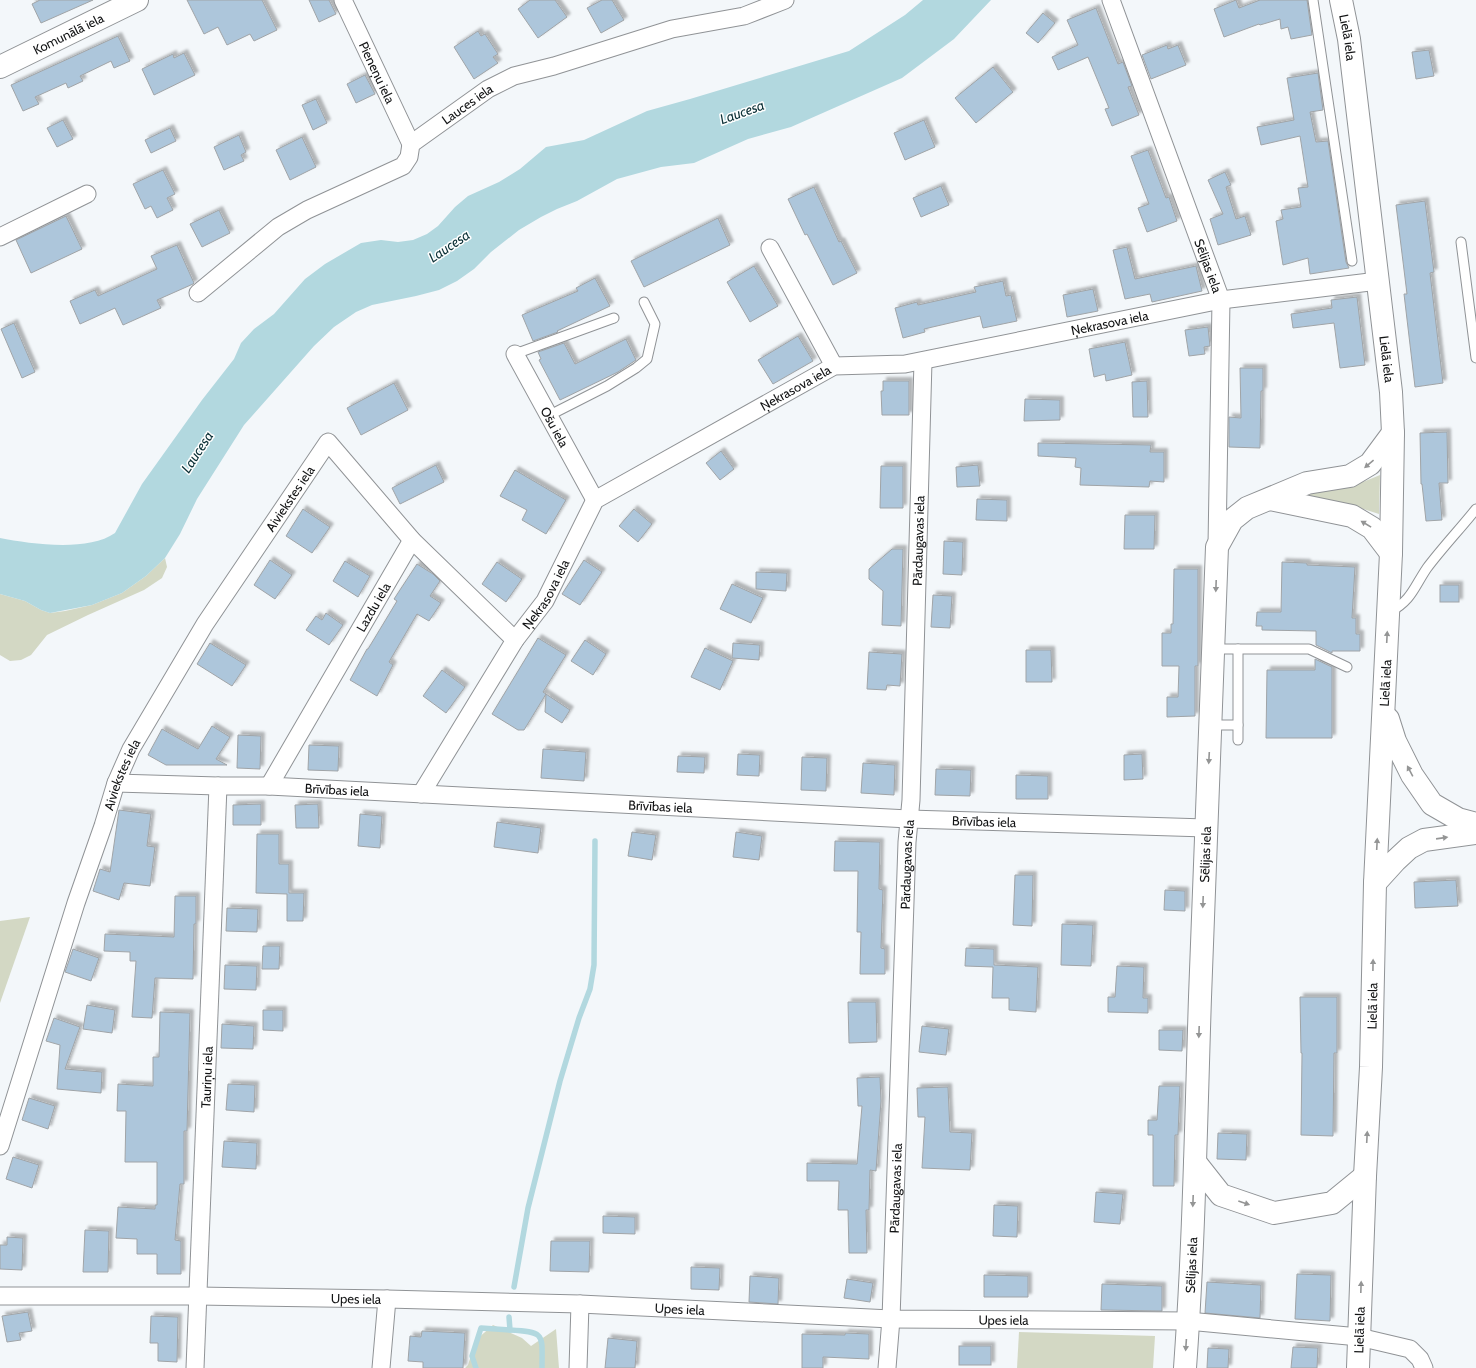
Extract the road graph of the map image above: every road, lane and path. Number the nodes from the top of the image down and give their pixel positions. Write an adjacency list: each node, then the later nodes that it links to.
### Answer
1 (137, 0): 7 (main road, Komunālā iela)
2 (343, 0): 8 (street, Pieneņu iela)
3 (785, 0): 8 (street, Lauces iela)
4 (1111, 0): 16 (street, Sēlijas iela)
5 (1313, 0): 13 (lane)
6 (1341, 0): 14 (main road, Lielā iela)
7 (0, 67)
8 (411, 144): 15 (street)
9 (87, 194): 10 (street)
10 (0, 237)
11 (1461, 242): 20 (lane)
12 (770, 248): 22 (street)
13 (1352, 261)
14 (1378, 281): 16 (street, Ņekrasova iela); 24 (main road, Lielā iela)
15 (198, 293)
16 (1221, 300): 21 (street, Ņekrasova iela); 29 (street, Sēlijas iela)
17 (644, 302): 23 (lane)
18 (614, 318): 19 (lane)
19 (515, 354): 23 (street, Ošu iela)
20 (1476, 358)
21 (923, 360): 22 (street, Ņekrasova iela); 44 (street, Pārdaugavas iela)
22 (834, 366): 26 (street, Ņekrasova iela)
23 (550, 416): 26 (street, Ošu iela)
24 (1392, 433): 25 (main road, Sēlijas iela, one-way to 25); 30 (main road, Lielā iela)
25 (1270, 499): 29 (main road, Sēlijas iela); 30 (main road, one-way to 25)
26 (595, 500): 32 (street, Ņekrasova iela)
27 (1476, 509): 31 (lane)
28 (412, 540): 32 (street); 40 (street, Aiviekstes iela); 42 (street, Lazdu iela)
29 (1217, 547): 33 (main road, Sēlijas iela, one-way to 33)
30 (1391, 554): 31 (main road, Lielā iela)
31 (1388, 612): 36 (main road, Lielā iela, one-way to 31)
32 (515, 640): 43 (street, Ņekrasova iela)
33 (1213, 649): 34 (lane); 37 (main road, Sēlijas iela)
34 (1238, 649): 35 (lane); 38 (lane)
35 (1347, 667)
36 (1384, 704): 45 (main road, one-way to 36); 48 (main road, Lielā iela, one-way to 36)
37 (1210, 725): 38 (lane); 46 (main road, Sēlijas iela, one-way to 46)
38 (1238, 725): 39 (lane)
39 (1238, 740)
40 (116, 783): 41 (street, Brīvības iela); 49 (street, Aiviekstes iela)
41 (218, 786): 42 (street, Brīvības iela); 53 (street, Tauriņu iela)
42 (269, 786): 43 (street, Brīvības iela)
43 (421, 794): 44 (street, Brīvības iela)
44 (909, 819): 46 (street, Brīvības iela); 56 (street, Pārdaugavas iela)
45 (1476, 824)
46 (1206, 828): 50 (main road, Sēlijas iela, one-way to 50)
47 (1476, 832): 48 (main road, one-way to 47)
48 (1375, 883): 51 (main road, Lielā iela, one-way to 48)
49 (0, 1146)
50 (1195, 1162): 51 (main road, one-way to 51); 57 (main road, Sēlijas iela, one-way to 57)
51 (1365, 1176): 58 (main road, Lielā iela, one-way to 51)
52 (0, 1296): 53 (street, Upes iela)
53 (198, 1296): 54 (street, Upes iela); 59 (street, Tauriņu iela)
54 (387, 1299): 55 (street, Upes iela); 60 (street)
55 (580, 1304): 56 (street, Upes iela); 61 (street)
56 (891, 1319): 57 (street, Upes iela); 62 (street, Pārdaugavas iela)
57 (1188, 1321): 58 (street, Upes iela); 63 (main road, Sēlijas iela, one-way to 63)
58 (1359, 1337): 64 (main road, Lielā iela); 65 (street, Upes iela)
59 (195, 1368)
60 (381, 1368)
61 (578, 1368)
62 (887, 1368)
63 (1185, 1368)
64 (1358, 1368)
65 (1424, 1368)

